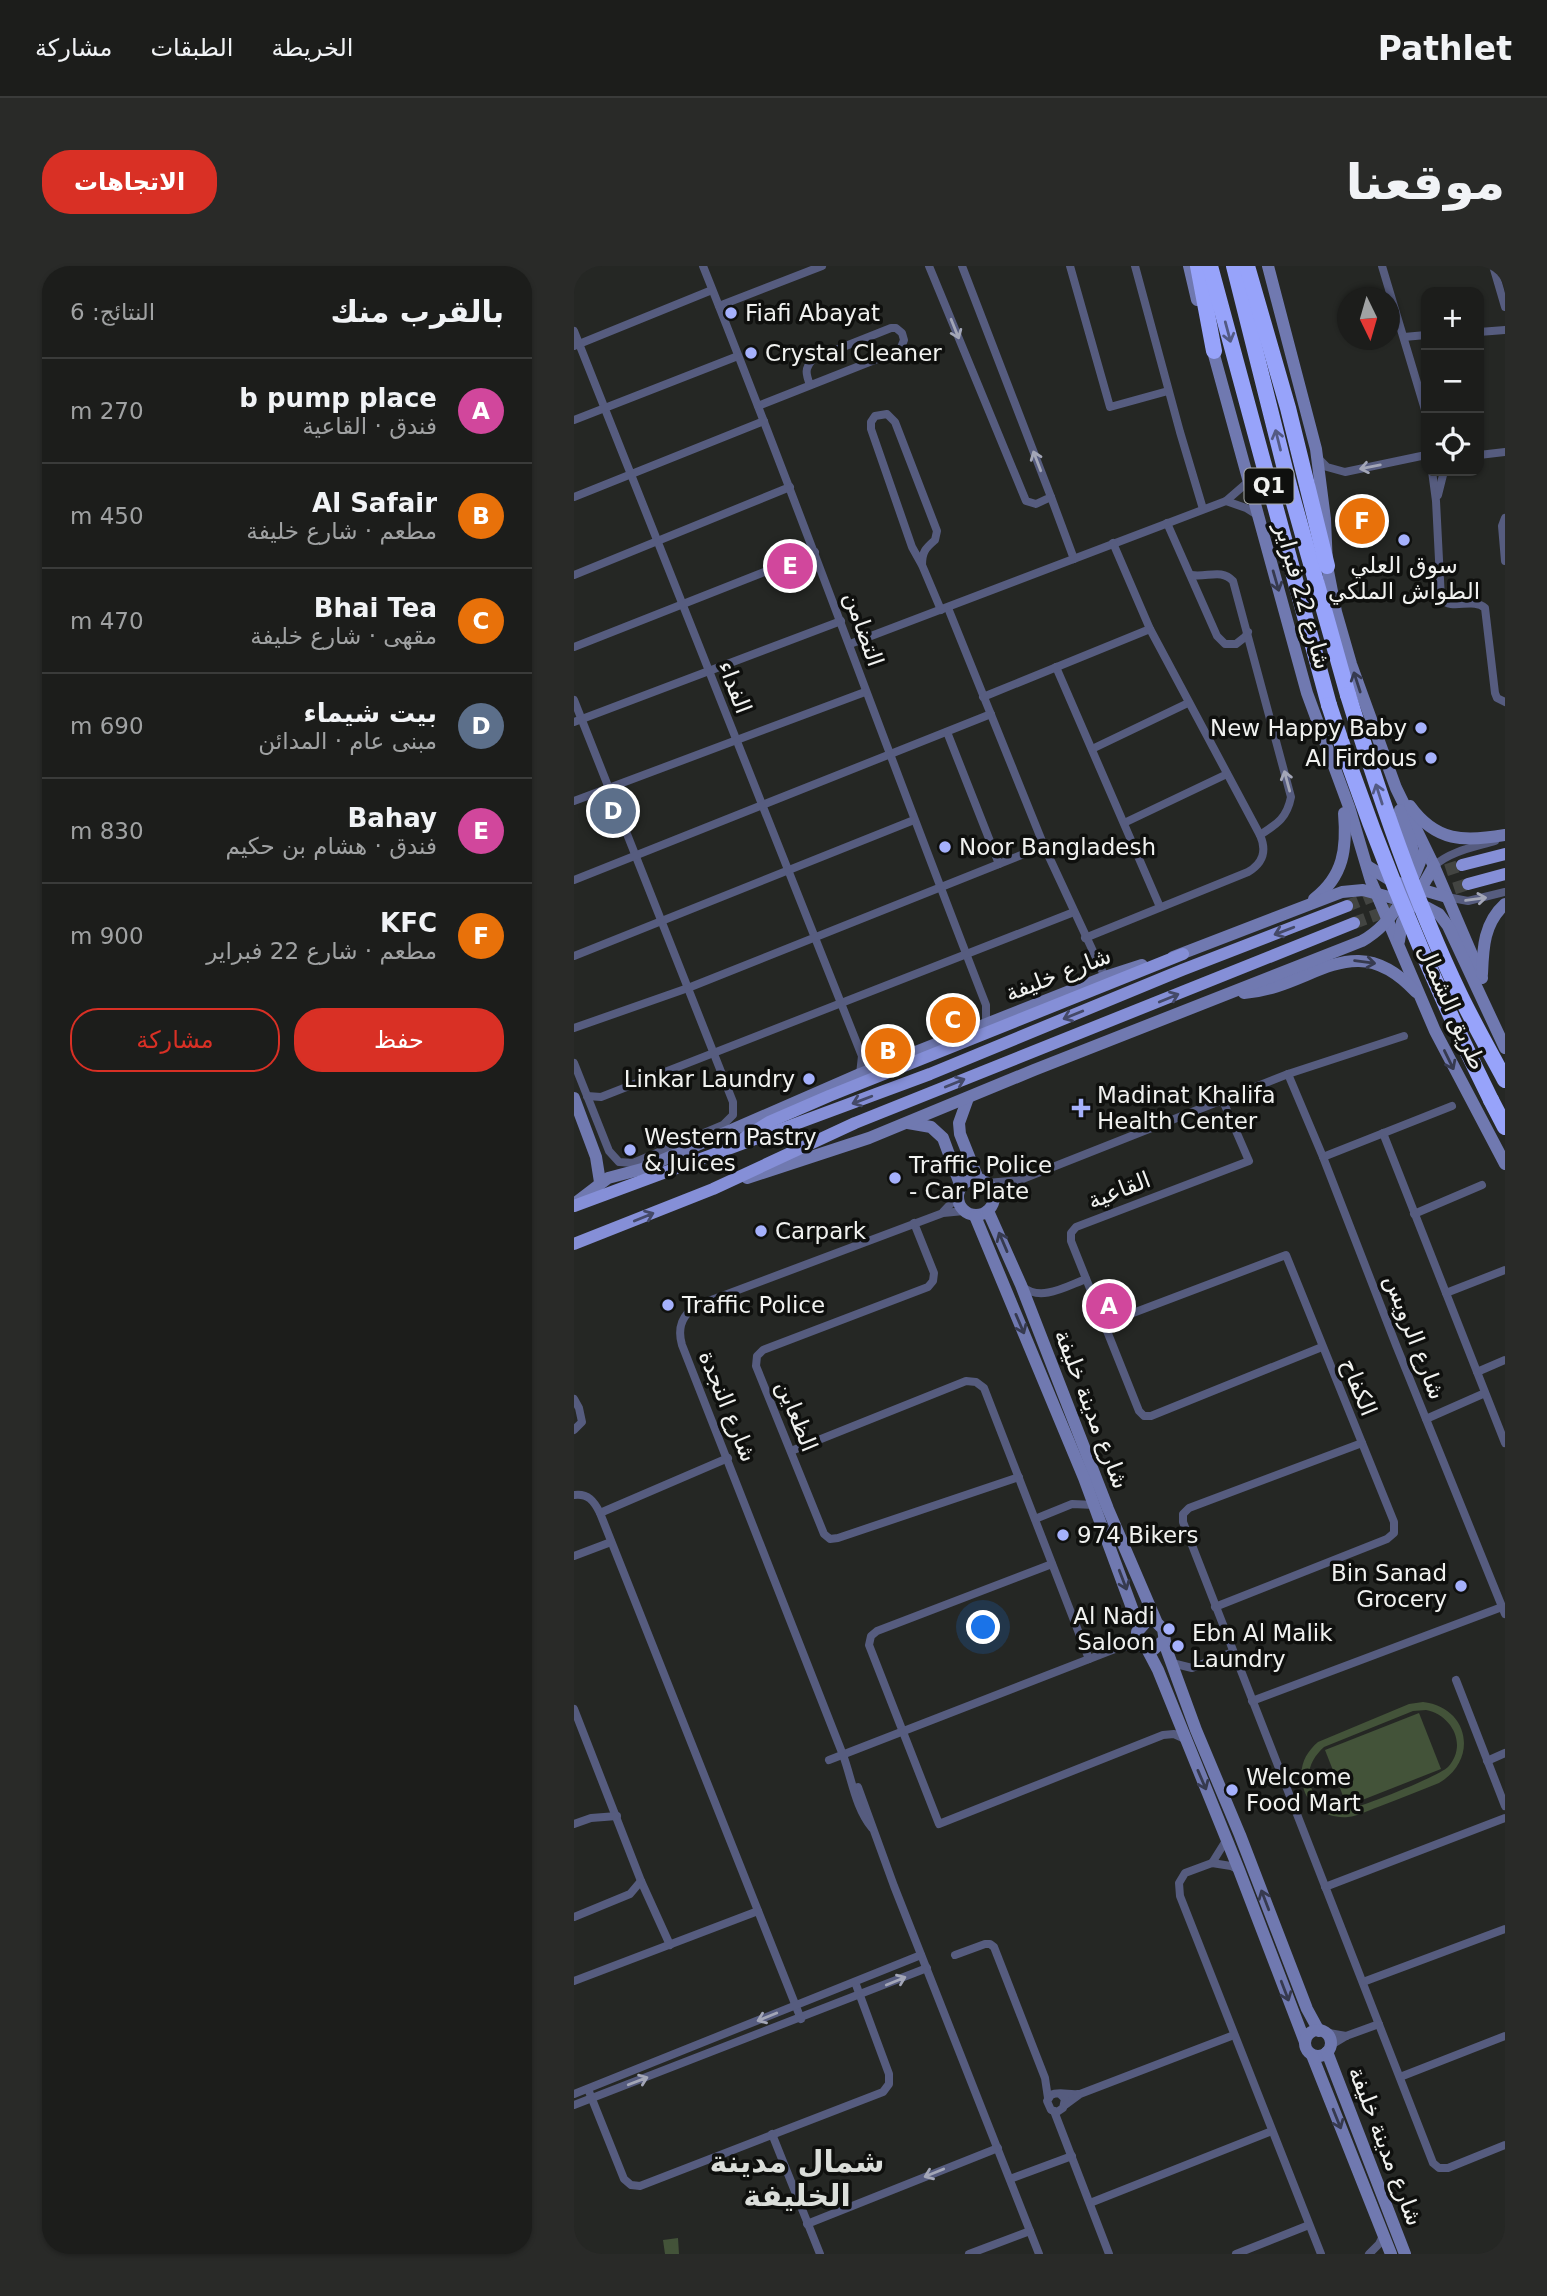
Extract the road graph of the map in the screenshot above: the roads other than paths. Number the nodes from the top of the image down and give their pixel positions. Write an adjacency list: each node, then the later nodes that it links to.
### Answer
1 (703, 266): 16 (street, التضامن)
2 (822, 266): 15 (street)
3 (929, 266): 44 (street, one-way to 44)
4 (962, 266): 44 (street, one-way to 4)
5 (1069, 266): 28 (street)
6 (1135, 266): 28 (street)
7 (1189, 266): 25 (street, شارع 22 فبراير)
8 (1198, 266): 25 (highway)
9 (1210, 266): 151 (highway, شارع 22 فبراير / Q1, one-way to 151, bridge)
10 (1234, 266): 148 (highway, شارع 22 فبراير / Q1, one-way to 10, bridge)
11 (1247, 266): 59 (highway)
12 (1268, 266): 37 (street, شارع 22 فبراير)
13 (1382, 266): 23 (street)
14 (1493, 266): 18 (street)
15 (808, 269): 17 (street)
16 (712, 290): 17 (street, التضامن); 24 (street)
17 (719, 306): 26 (street, التضامن)
18 (1505, 307)
19 (1505, 330): 21 (street)
20 (574, 331): 24 (street, الفداء)
21 (1484, 332)
22 (1421, 335): 23 (street)
23 (1404, 337): 29 (street)
24 (577, 345): 31 (street, الفداء)
25 (1214, 351): 41 (street, شارع 22 فبراير)
26 (738, 356): 30 (street, التضامن); 31 (street)
27 (810, 385): 27 (street); 30 (street)
28 (1168, 391): 47 (street)
29 (1421, 396)
30 (758, 406): 33 (street, التضامن)
31 (604, 408): 32 (street); 38 (street, الفداء)
32 (574, 420)
33 (764, 421): 38 (street); 42 (street, التضامن)
34 (1505, 452): 35 (street)
35 (1484, 454)
36 (1421, 456): 37 (street, one-way to 37)
37 (1318, 458): 59 (street, شارع 22 فبراير)
38 (631, 475): 43 (street); 51 (street, الفداء)
39 (1433, 476): 46 (street)
40 (1443, 476): 46 (street)
41 (1248, 481): 45 (street); 48 (street, شارع 22 فبراير)
42 (790, 487): 51 (street); 55 (street, التضامن)
43 (574, 497)
44 (1051, 497): 56 (street)
45 (1226, 501): 47 (street); 48 (street)
46 (1436, 501): 72 (street)
47 (1203, 509): 50 (street)
48 (1257, 515): 88 (street, شارع 22 فبراير, one-way to 88)
49 (1505, 518): 57 (street)
50 (1167, 523): 53 (street); 61 (street)
51 (657, 541): 60 (street); 62 (street, الفداء)
52 (910, 541): 54 (street); 54 (street); 58 (street)
53 (1113, 543): 56 (street); 65 (street)
54 (926, 545): 58 (street)
55 (815, 552): 62 (street); 64 (street, التضامن)
56 (1074, 559): 63 (street)
57 (1505, 561)
58 (922, 565): 63 (street)
59 (1327, 566): 84 (street, شارع 22 فبراير, one-way to 59)
60 (574, 575)
61 (1191, 575): 66 (street); 66 (street)
62 (682, 604): 68 (street); 70 (street, الفداء)
63 (944, 609): 67 (street); 74 (street)
64 (841, 621): 67 (street, التضامن); 70 (street)
65 (1150, 629): 69 (street); 77 (street)
66 (1248, 632): 94 (street, one-way to 66)
67 (850, 645): 73 (street, التضامن)
68 (574, 647)
69 (1056, 667): 74 (street); 82 (street)
70 (708, 670): 79 (street); 81 (street, الفداء)
71 (1505, 685): 72 (street)
72 (1494, 687): 76 (street)
73 (865, 692): 81 (street); 83 (street, التضامن)
74 (984, 697): 78 (street)
75 (574, 700): 79 (street)
76 (1505, 702)
77 (1188, 703): 82 (street); 85 (street)
78 (991, 714): 80 (street); 96 (street)
79 (578, 721): 86 (street)
80 (947, 732): 83 (street); 100 (street)
81 (736, 741): 86 (street); 90 (street, الفداء)
82 (1092, 749): 93 (street)
83 (888, 755): 90 (street); 92 (street, التضامن)
84 (1389, 769): 87 (street, شارع 22 فبراير); 95 (street)
85 (1227, 774): 93 (street); 94 (street)
86 (609, 788): 89 (street); 99 (street)
87 (1396, 788): 91 (street); 97 (street, شارع 22 فبراير)
88 (1341, 789): 91 (street, شارع 22 فبراير); 117 (street)
89 (574, 801)
90 (761, 804): 99 (street); 104 (street, الفداء)
91 (1349, 807): 102 (street, شارع 22 فبراير)
92 (914, 820): 104 (street); 108 (street, التضامن)
93 (1124, 823): 116 (street)
94 (1260, 835): 116 (street)
95 (1505, 837): 103 (street)
96 (1044, 846): 100 (street); 118 (street)
97 (1425, 849): 103 (street, شارع 22 فبراير); 109 (street)
98 (1505, 854): 101 (main road)
99 (635, 855): 106 (street); 119 (street)
100 (999, 864): 108 (street)
101 (1462, 865)
102 (1366, 866): 109 (street); 110 (street, شارع 22 فبراير)
103 (1434, 866): 109 (street, طريق الشمال); 112 (street, شارع 22 فبراير)
104 (787, 870): 119 (street); 123 (street, الفداء)
105 (1505, 874): 107 (main road)
106 (574, 880)
107 (1468, 884)
108 (940, 887): 123 (street); 126 (street, التضامن)
109 (1415, 888): 112 (street); 113 (street, طريق الشمال)
110 (1375, 892): 113 (street, طريق الشمال); 117 (street, شارع خليفة); 120 (street, شارع 22 فبراير)
111 (1505, 892): 112 (street, one-way to 111)
112 (1447, 897): 130 (street, شارع 22 فبراير)
113 (1407, 902): 120 (street); 122 (street, طريق الشمال); 125 (street, طريق الشمال)
114 (1505, 904): 130 (street)
115 (1347, 906): 157 (main road, شارع خليفة, one-way to 157)
116 (1160, 907): 124 (street)
117 (1299, 909): 127 (street, شارع خليفة)
118 (1074, 912): 124 (street); 126 (street)
119 (661, 920): 128 (street); 131 (street)
120 (1389, 921): 125 (street, شارع 22 فبراير); 132 (street)
121 (1354, 923): 166 (main road, one-way to 121)
122 (1448, 926): 125 (street); 134 (street, طريق الشمال)
123 (814, 937): 131 (street); 135 (street, الفداء)
124 (1085, 937): 129 (street)
125 (1399, 945): 133 (street, طريق الشمال)
126 (966, 954): 135 (street); 136 (street, التضامن)
127 (1183, 954): 129 (street, شارع خليفة); 157 (main road)
128 (574, 956)
129 (1105, 977): 137 (street, شارع خليفة)
130 (1482, 978): 134 (street)
131 (688, 988): 139 (street); 142 (street)
132 (1230, 994): 133 (street, one-way to 133); 149 (street)
133 (1421, 998): 160 (street, طريق الشمال, one-way to 160)
134 (1482, 1001): 141 (street, طريق الشمال)
135 (840, 1002): 142 (street); 143 (street, الفداء)
136 (986, 1005): 137 (street); 138 (street, التضامن)
137 (1004, 1017): 138 (street, شارع خليفة)
138 (986, 1025): 145 (street, شارع خليفة)
139 (575, 1029)
140 (1404, 1036): 147 (street)
141 (1505, 1048)
142 (713, 1053): 150 (street); 150 (street)
143 (862, 1056): 145 (street); 146 (street, الفداء)
144 (574, 1063): 150 (street)
145 (879, 1067): 146 (street, شارع خليفة)
146 (860, 1074): 161 (street, شارع خليفة)
147 (1288, 1074): 152 (street); 159 (street, شارع الرويس)
148 (1505, 1080)
149 (968, 1098): 154 (street); 163 (street)
150 (578, 1099): 158 (street)
151 (1491, 1100): 155 (highway, طريق الشمال / Q1)
152 (1223, 1101): 162 (street); 176 (street, القاعية)
153 (1452, 1106): 156 (street)
154 (908, 1123): 166 (street); 167 (street)
155 (1505, 1127)
156 (1382, 1133): 159 (street); 172 (street)
157 (724, 1150): 169 (main road, شارع خليفة)
158 (596, 1157): 161 (street); 164 (street)
159 (1323, 1157): 187 (street, شارع الرويس)
160 (1505, 1164)
161 (619, 1174): 164 (street, شارع خليفة)
162 (1020, 1180): 163 (street); 168 (street)
163 (983, 1181): 167 (street); 168 (street)
164 (600, 1182): 169 (street, شارع خليفة)
165 (1482, 1185): 172 (street)
166 (713, 1189): 174 (main road, one-way to 166)
167 (959, 1191): 170 (street, شارع النجدة); 171 (street)
168 (991, 1204): 171 (street); 177 (street, شارع مدينة خليفة, one-way to 168)
169 (574, 1205)
170 (943, 1213): 171 (street, شارع النجدة); 173 (street, شارع النجدة)
171 (969, 1214): 194 (street, شارع مدينة خليفة, one-way to 194)
172 (1415, 1214): 178 (street)
173 (914, 1223): 191 (street, الظعاين); 192 (street, شارع النجدة)
174 (574, 1244)
175 (1505, 1270): 178 (street)
176 (1086, 1279): 179 (street); 181 (street, القاعية)
177 (1021, 1285): 179 (street); 180 (street, شارع مدينة خليفة)
178 (1446, 1293): 184 (street)
179 (1044, 1294): 180 (street)
180 (1034, 1317): 205 (street, شارع مدينة خليفة)
181 (1104, 1324): 182 (street, القاعية); 182 (street, الكفاح)
182 (1322, 1348): 189 (street, الكفاح)
183 (1505, 1360): 184 (street)
184 (1477, 1372): 185 (street)
185 (1485, 1393): 187 (street); 190 (street)
186 (574, 1399): 188 (street)
187 (1426, 1419): 204 (street, شارع الرويس)
188 (574, 1430)
189 (1362, 1443): 203 (street, الكفاح); 203 (street)
190 (1505, 1443)
191 (791, 1451): 193 (street, الظعاين); 193 (street)
192 (728, 1458): 198 (street); 223 (street, شارع النجدة)
193 (1019, 1477): 199 (street)
194 (1084, 1478): 196 (street); 197 (street, شارع مدينة خليفة)
195 (574, 1495): 198 (street)
196 (1072, 1504): 197 (street); 199 (street)
197 (1095, 1505): 206 (street, شارع مدينة خليفة, one-way to 206)
198 (600, 1513): 200 (street)
199 (1035, 1519): 202 (street)
200 (611, 1542): 201 (street); 235 (street)
201 (574, 1556)
202 (1052, 1564): 211 (street); 219 (street)
203 (1215, 1607): 210 (street)
204 (1503, 1610): 216 (street)
205 (1157, 1623): 206 (street); 207 (street)
206 (1138, 1630): 208 (street); 209 (street)
207 (1164, 1640): 209 (street); 212 (street)
208 (1120, 1647): 209 (street); 211 (street)
209 (1144, 1648): 218 (street)
210 (1233, 1652): 213 (street); 216 (street)
211 (1089, 1659): 219 (street)
212 (1172, 1664): 213 (street); 215 (street)
213 (1198, 1666): 215 (street)
214 (1456, 1680): 225 (street)
215 (1181, 1687): 249 (street, one-way to 215)
216 (1252, 1701): 234 (street)
217 (575, 1715): 227 (street)
218 (1175, 1715): 220 (street); 221 (street)
219 (904, 1731): 220 (street); 223 (street)
220 (1163, 1735): 221 (street)
221 (1185, 1739): 230 (street, one-way to 230)
222 (1505, 1753): 225 (street)
223 (842, 1755): 224 (street); 239 (street, شارع النجدة)
224 (829, 1760)
225 (1487, 1761): 226 (street)
226 (1505, 1806)
227 (617, 1816): 229 (street); 233 (street)
228 (1505, 1818): 234 (street)
229 (574, 1824)
230 (1227, 1839): 231 (street); 232 (street)
231 (1212, 1863): 232 (street); 250 (street)
232 (1239, 1870): 253 (street, one-way to 253)
233 (641, 1881): 236 (street); 238 (street)
234 (1325, 1887): 244 (street)
235 (758, 1911): 238 (street); 246 (street)
236 (574, 1917)
237 (1505, 1929): 244 (street)
238 (670, 1945): 242 (street)
239 (922, 1955): 241 (street, شارع النجدة); 243 (street)
240 (955, 1955): 257 (street)
241 (927, 1968): 245 (street, one-way to 241); 269 (street, شارع النجدة)
242 (574, 1981)
243 (855, 1982): 245 (street); 246 (street)
244 (1363, 1982): 248 (street)
245 (859, 1995): 247 (street); 267 (street)
246 (795, 2005): 247 (street); 258 (street, one-way to 258)
247 (801, 2019): 262 (street, one-way to 247)
248 (1379, 2024): 251 (street); 256 (street)
249 (1321, 2031): 251 (street); 253 (street); 254 (street)
250 (1234, 2035): 261 (street); 266 (street)
251 (1346, 2036): 254 (street)
252 (1505, 2036): 256 (street)
253 (1305, 2042): 255 (street)
254 (1329, 2049): 255 (street); 285 (street, شارع مدينة خليفة)
255 (1312, 2055): 276 (street, شارع مدينة خليفة, one-way to 276)
256 (1400, 2077): 268 (street)
257 (1045, 2078): 259 (street); 263 (street)
258 (588, 2089): 260 (street); 262 (street)
259 (1059, 2093): 261 (street); 263 (street); 265 (street)
260 (574, 2094)
261 (1080, 2094): 265 (street)
262 (592, 2098): 264 (street); 267 (street)
263 (1048, 2098): 265 (street)
264 (574, 2105)
265 (1061, 2108): 270 (street)
266 (1272, 2131): 272 (street); 274 (street)
267 (772, 2134): 273 (street)
268 (1505, 2145)
269 (998, 2148): 271 (street, شارع النجدة); 273 (street, one-way to 273)
270 (1072, 2155): 271 (street); 272 (street)
271 (1010, 2179): 275 (street, شارع النجدة)
272 (1090, 2203): 280 (street)
273 (807, 2224): 277 (street)
274 (1309, 2225): 281 (street); 282 (street)
275 (1030, 2231): 278 (street); 279 (street, شارع النجدة)
276 (1383, 2236): 283 (street); 284 (street, شارع مدينة خليفة)
277 (820, 2254)
278 (969, 2254)
279 (1040, 2254)
280 (1109, 2254)
281 (1236, 2254)
282 (1321, 2254)
283 (1368, 2254)
284 (1391, 2254)
285 (1405, 2254)

